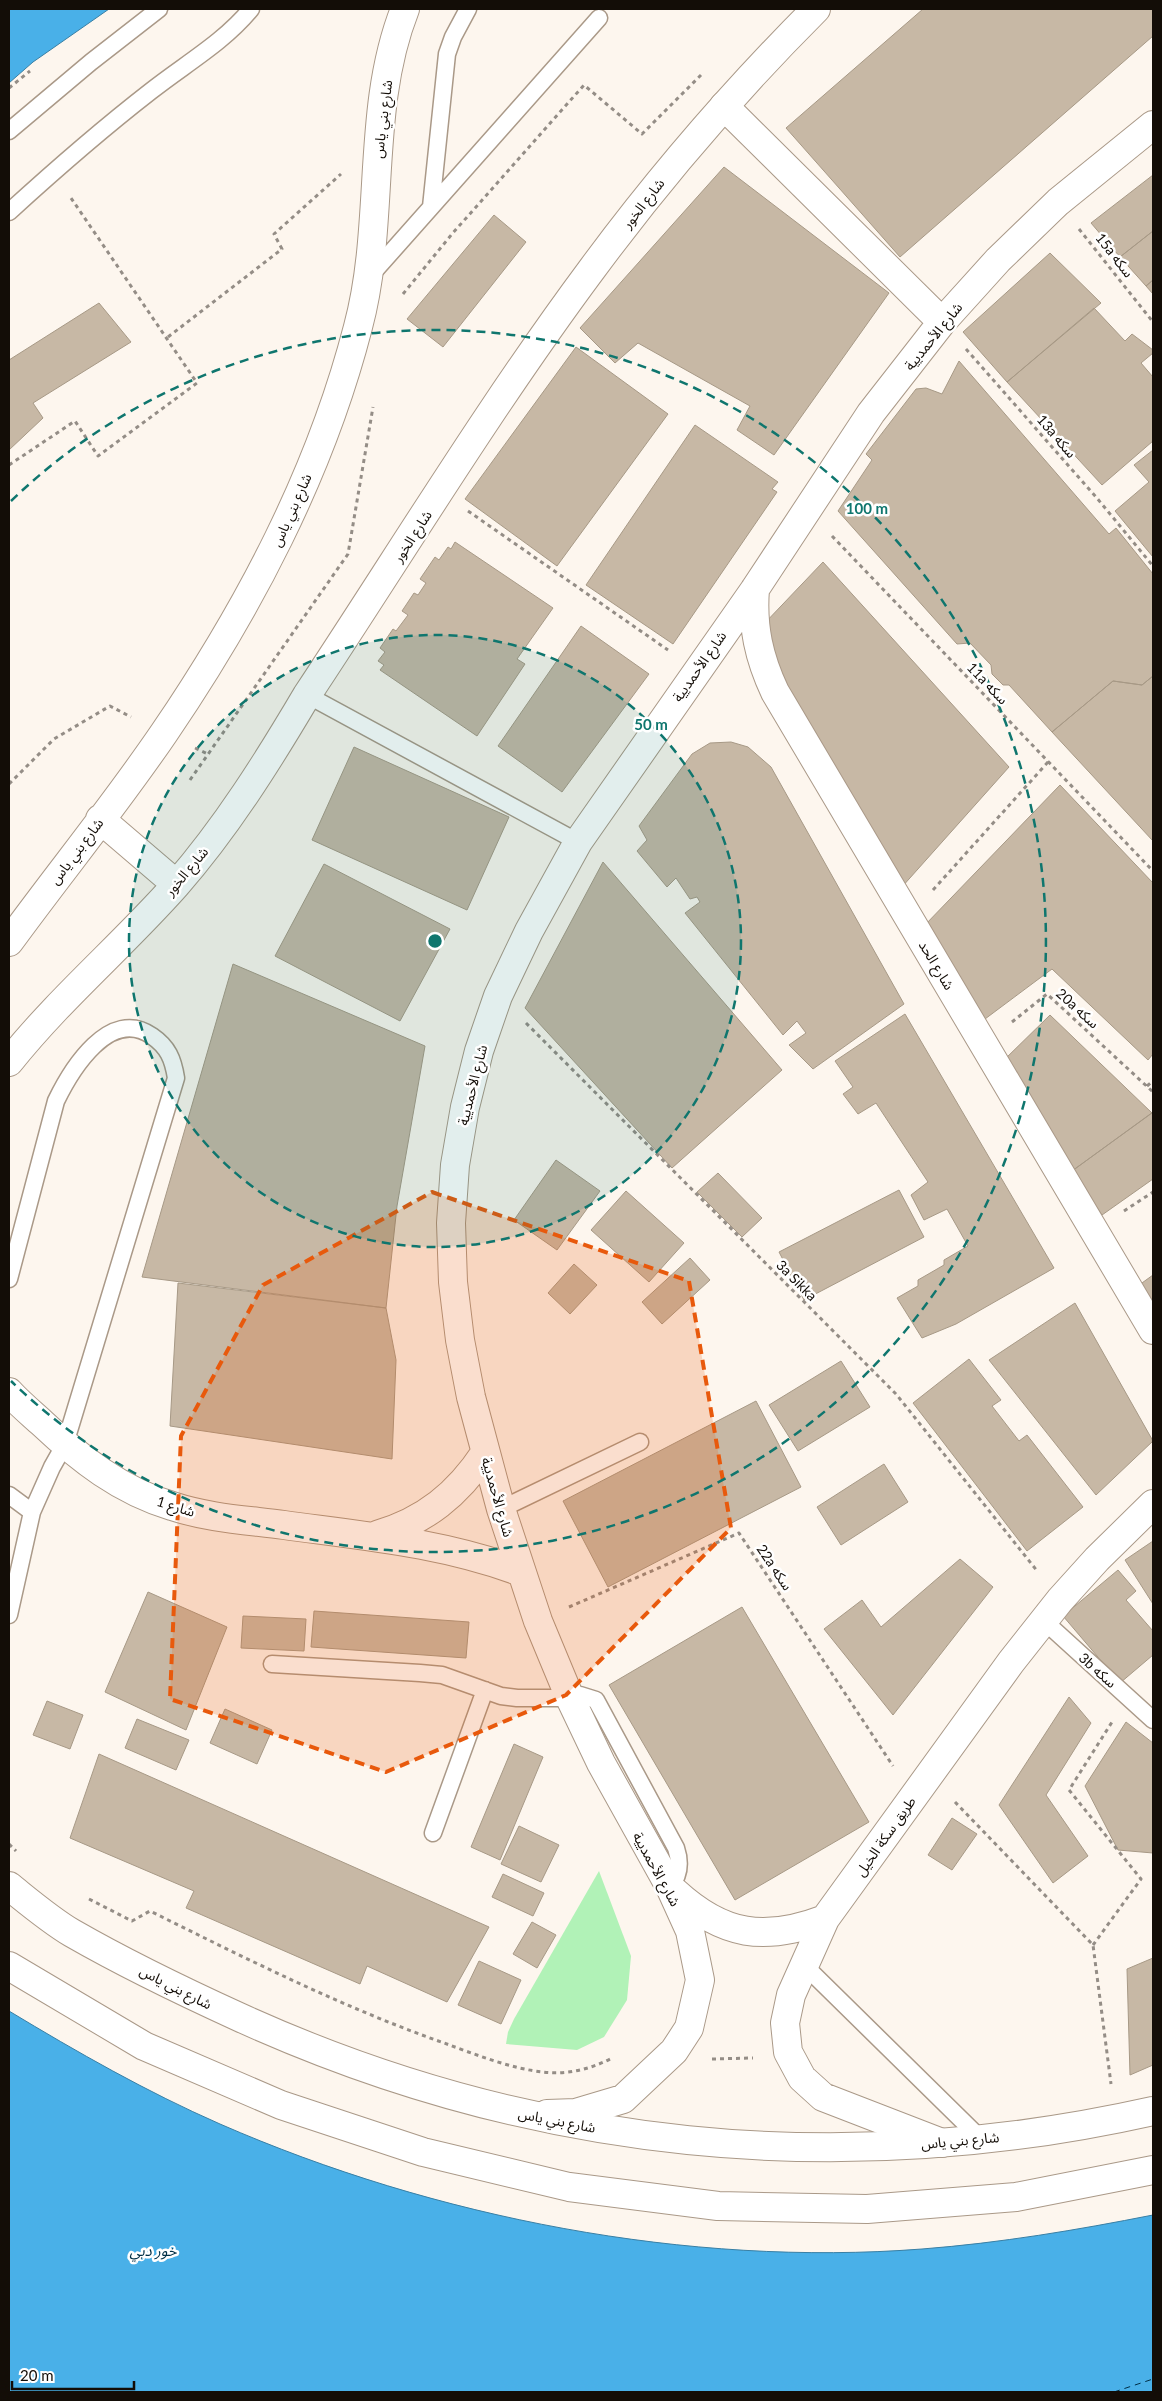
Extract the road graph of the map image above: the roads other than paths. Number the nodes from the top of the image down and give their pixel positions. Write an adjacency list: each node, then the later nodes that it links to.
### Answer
1 (159, 9): 9 (lane)
2 (251, 9): 11 (lane)
3 (405, 9): 12 (street, شارع بني ياس)
4 (468, 9): 10 (lane)
5 (816, 9): 7 (street, شارع الخور)
6 (599, 18): 10 (lane)
7 (724, 106): 13 (street); 15 (street, شارع الخور)
8 (1153, 125): 13 (street, شارع الأحمديية)
9 (9, 131)
10 (431, 207): 12 (lane)
11 (9, 212)
12 (368, 278): 16 (street, شارع بني ياس)
13 (942, 322): 14 (street, شارع الأحمديية)
14 (754, 588): 17 (street, شارع الأحمديية); 22 (street, شارع الحد)
15 (307, 695): 17 (lane); 18 (street, شارع الخور)
16 (100, 820): 18 (street); 19 (street, شارع بني ياس)
17 (578, 842): 26 (street, شارع الأحمديية)
18 (176, 884): 20 (street, شارع الخور)
19 (9, 942)
20 (9, 1062)
21 (9, 1279): 25 (lane)
22 (1153, 1330)
23 (10, 1391): 25 (street, شارع 1)
24 (640, 1442): 29 (lane)
25 (65, 1444): 30 (lane); 31 (street, شارع 1)
26 (485, 1453): 29 (street, شارع الأحمديية); 31 (street, شارع 1)
27 (9, 1495): 30 (lane)
28 (1153, 1504): 33 (street, طريق سكة الخيل)
29 (501, 1509): 32 (street, شارع الأحمديية)
30 (32, 1512): 34 (lane)
31 (373, 1537): 32 (street, شارع 1)
32 (521, 1572): 37 (street, شارع الأحمديية)
33 (1052, 1610): 38 (lane, 3b سكه); 42 (street, طريق سكة الخيل)
34 (9, 1615)
35 (272, 1664): 36 (lane)
36 (485, 1690): 37 (lane); 39 (lane)
37 (570, 1698): 41 (street, شارع الأحمديية)
38 (1153, 1720)
39 (433, 1832)
40 (9, 1886): 46 (street, شارع بني ياس)
41 (670, 1887): 42 (street); 46 (street, شارع الأحمديية)
42 (825, 1919): 43 (street, طريق سكة الخيل)
43 (804, 1965): 47 (lane); 48 (street, طريق سكة الخيل)
44 (9, 1966): 49 (street)
45 (1153, 2111): 47 (street, شارع بني ياس)
46 (527, 2115): 48 (street, شارع بني ياس)
47 (980, 2139): 48 (street, شارع بني ياس)
48 (942, 2143)
49 (1153, 2170)

